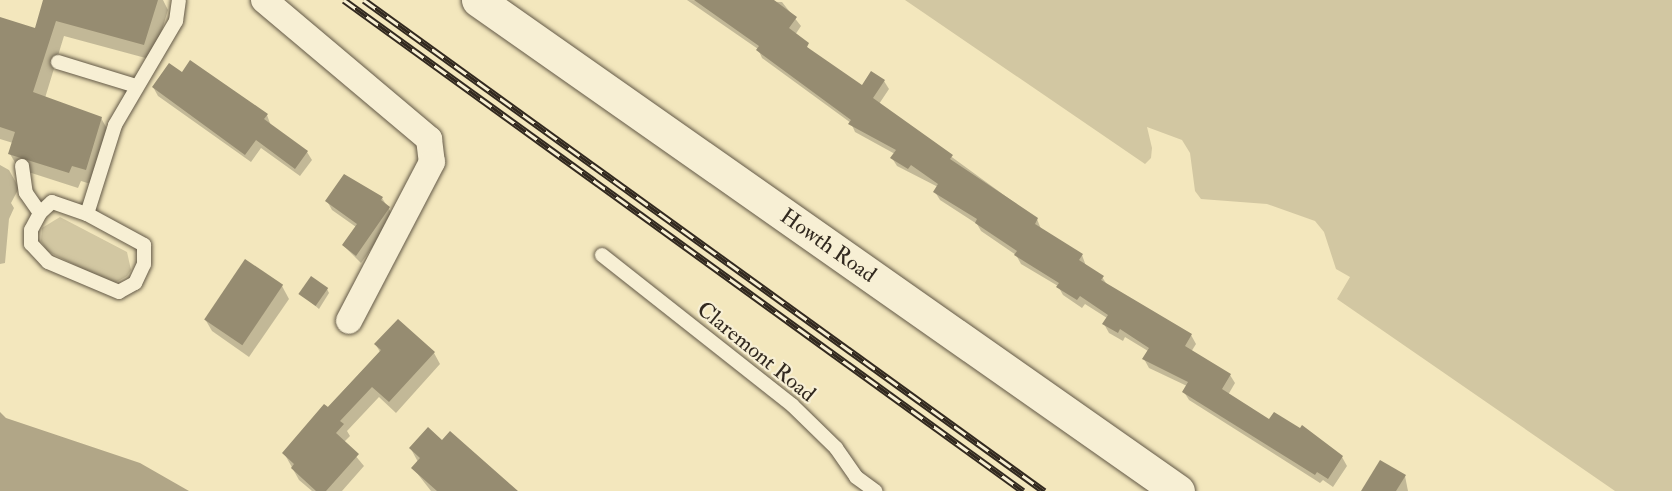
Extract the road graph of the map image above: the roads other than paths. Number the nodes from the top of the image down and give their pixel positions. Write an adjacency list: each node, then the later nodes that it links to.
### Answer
1 (179, 0): 5 (lane)
2 (264, 0): 10 (street)
3 (478, 0): 12 (main road, Howth Road)
4 (58, 62): 5 (lane)
5 (136, 86): 8 (lane)
6 (22, 166): 7 (lane)
7 (40, 213): 8 (lane); 8 (lane)
8 (87, 214)
9 (602, 255): 11 (lane, Claremont Road)
10 (349, 321)
11 (874, 491)
12 (1178, 491)

